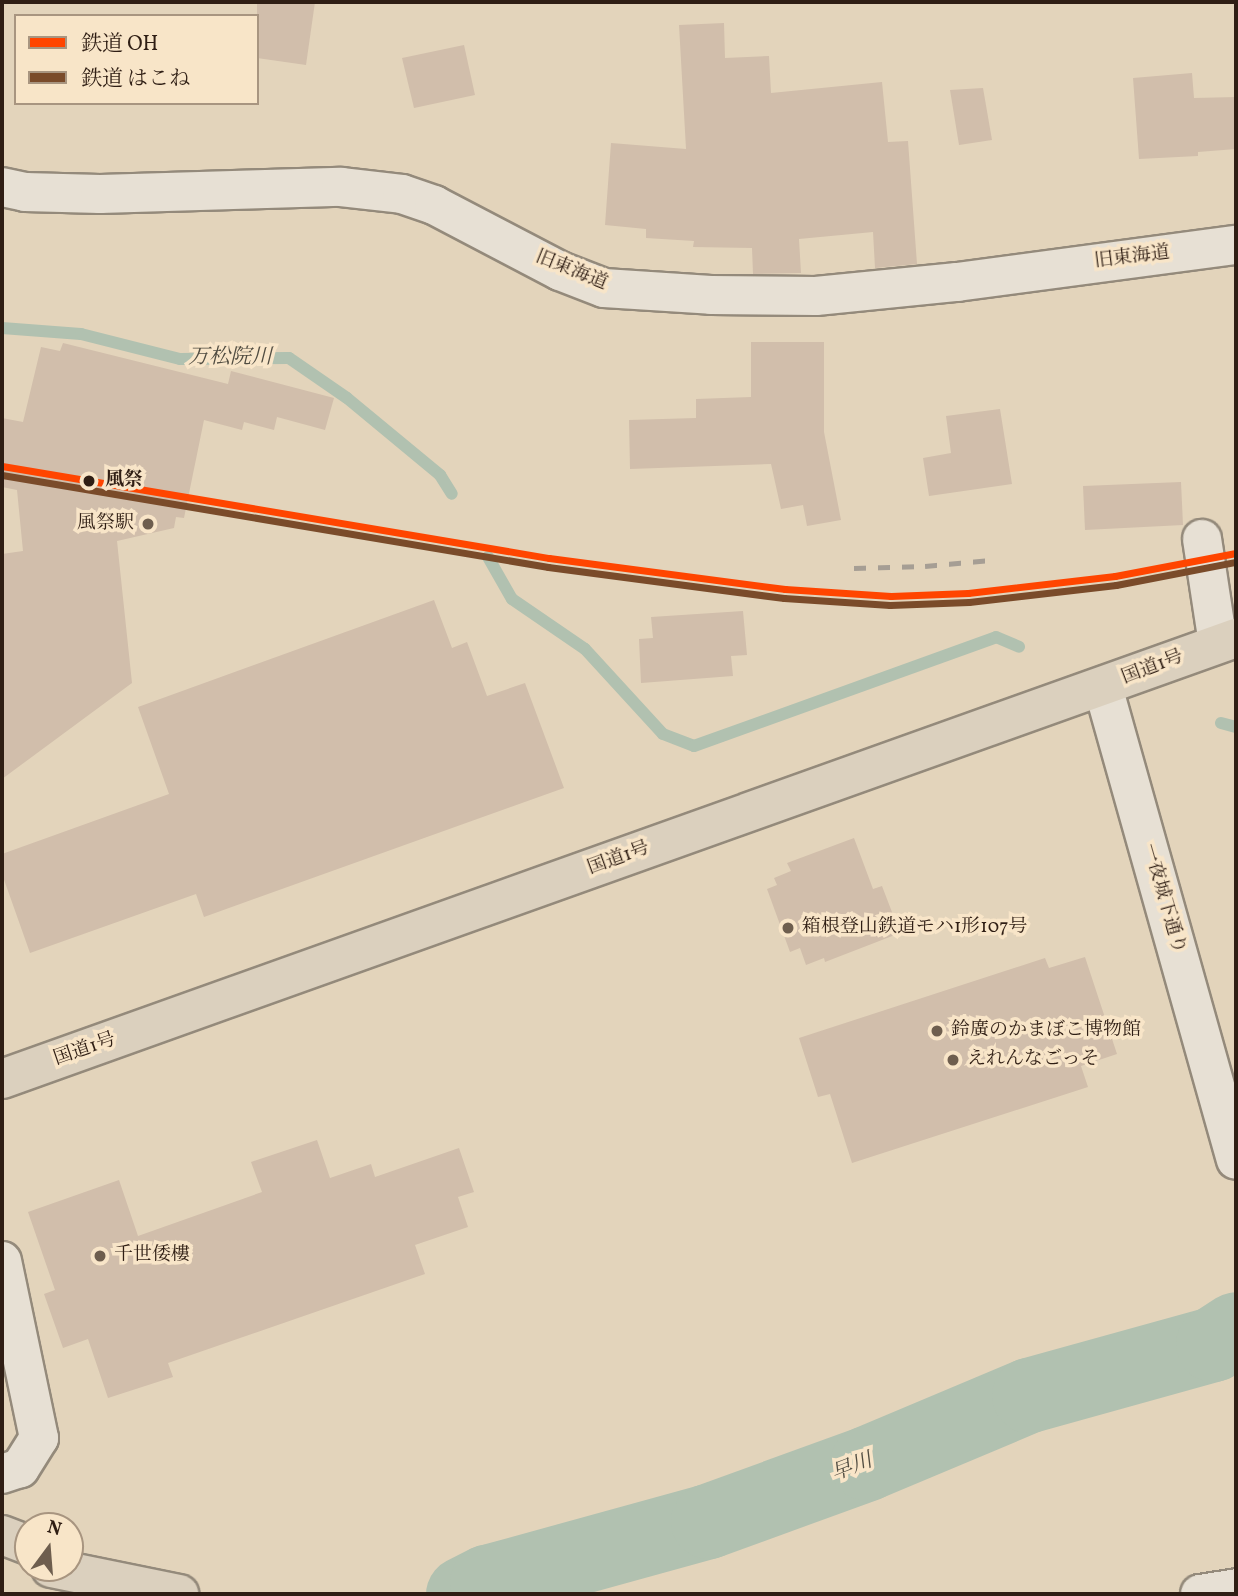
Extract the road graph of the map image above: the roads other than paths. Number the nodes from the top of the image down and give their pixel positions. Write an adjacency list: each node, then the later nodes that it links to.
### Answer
1 (2, 187): 2 (street, 旧東海道)
2 (1236, 245)
3 (1202, 539): 4 (street)
4 (1227, 641): 5 (highway, 国道1号)
5 (1102, 687): 6 (highway, 国道1号); 7 (street, 一夜城下通り)
6 (2, 1079)
7 (1236, 1160)
8 (2, 1261): 9 (street)
9 (2, 1474)
10 (84, 1565): 12 (highway)
11 (84, 1574): 12 (highway)
12 (128, 1582): 14 (highway)
13 (1236, 1588): 15 (street)
14 (179, 1594)
15 (1200, 1594)

